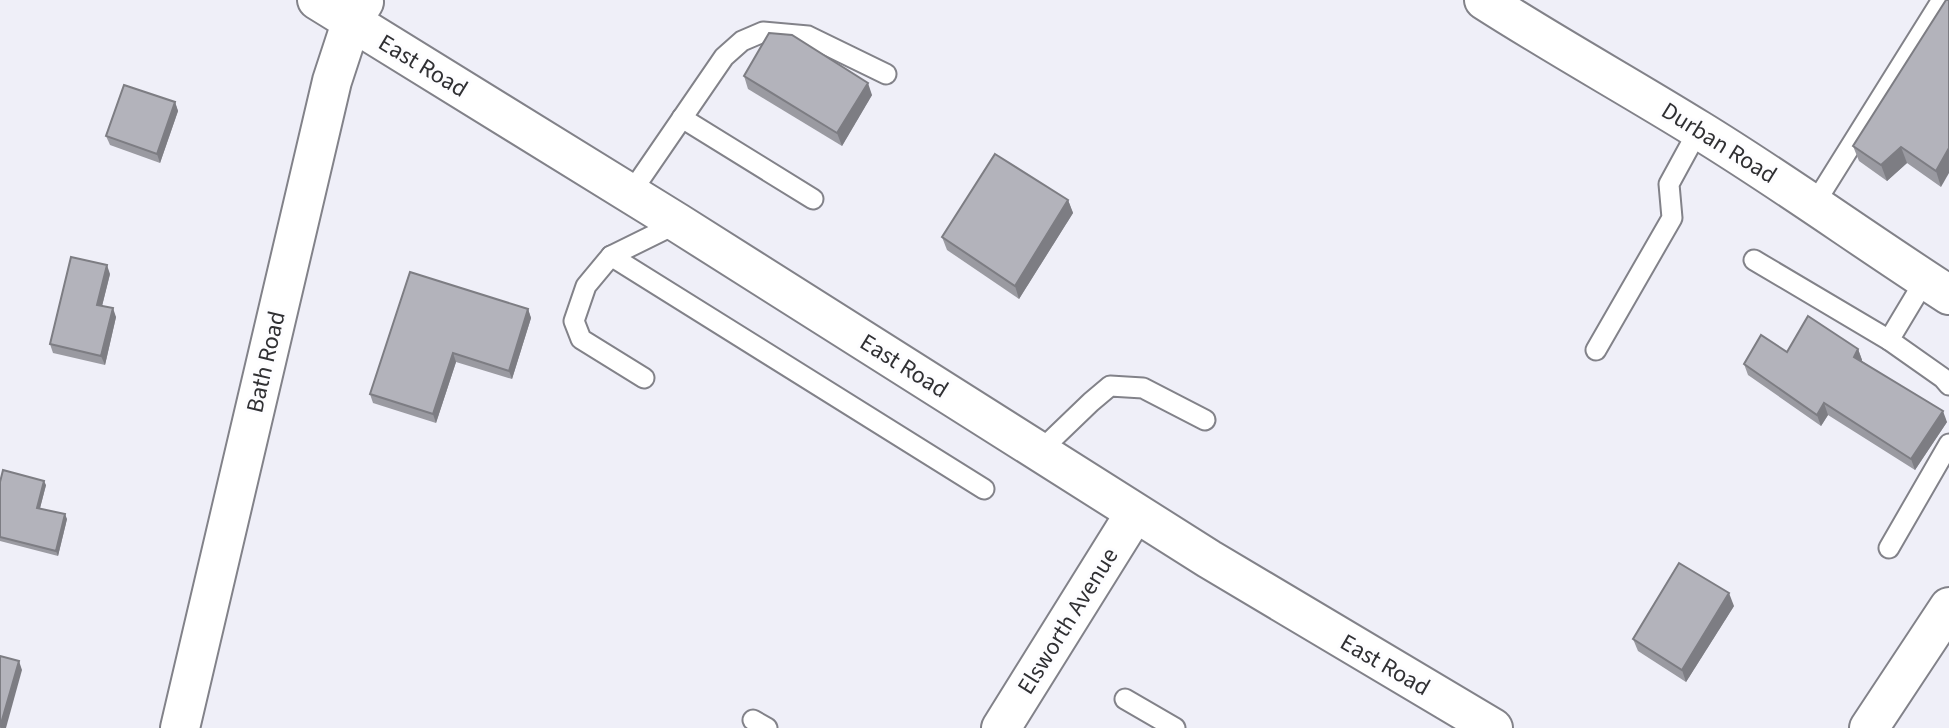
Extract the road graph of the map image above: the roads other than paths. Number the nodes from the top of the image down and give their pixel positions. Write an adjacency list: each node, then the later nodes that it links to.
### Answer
1 (317, 0): 4 (street, East Road)
2 (1484, 0): 7 (street, Durban Road)
3 (1940, 4): 10 (lane)
4 (358, 11): 8 (street, East Road); 11 (lane); 28 (street, Bath Road)
5 (886, 74): 6 (lane)
6 (682, 118): 8 (lane); 9 (lane)
7 (1699, 130): 10 (street, Durban Road); 16 (lane)
8 (631, 194): 11 (street, East Road)
9 (813, 199)
10 (1815, 203): 14 (street, Durban Road)
11 (678, 223): 12 (lane); 21 (street, East Road)
12 (611, 256): 17 (lane); 22 (lane)
13 (1754, 260): 15 (lane)
14 (1937, 288): 15 (lane)
15 (1889, 340): 18 (lane)
16 (1596, 350)
17 (644, 378)
18 (1949, 385)
19 (1205, 420): 21 (lane)
20 (1949, 444): 24 (lane)
21 (1039, 452): 23 (street, East Road)
22 (984, 489)
23 (1135, 513): 27 (street, East Road); 29 (street, Elsworth Avenue)
24 (1889, 548)
25 (1949, 607): 31 (street)
26 (1125, 699): 30 (lane)
27 (1470, 722)
28 (180, 728)
29 (1001, 728)
30 (1175, 728)
31 (1869, 728)

